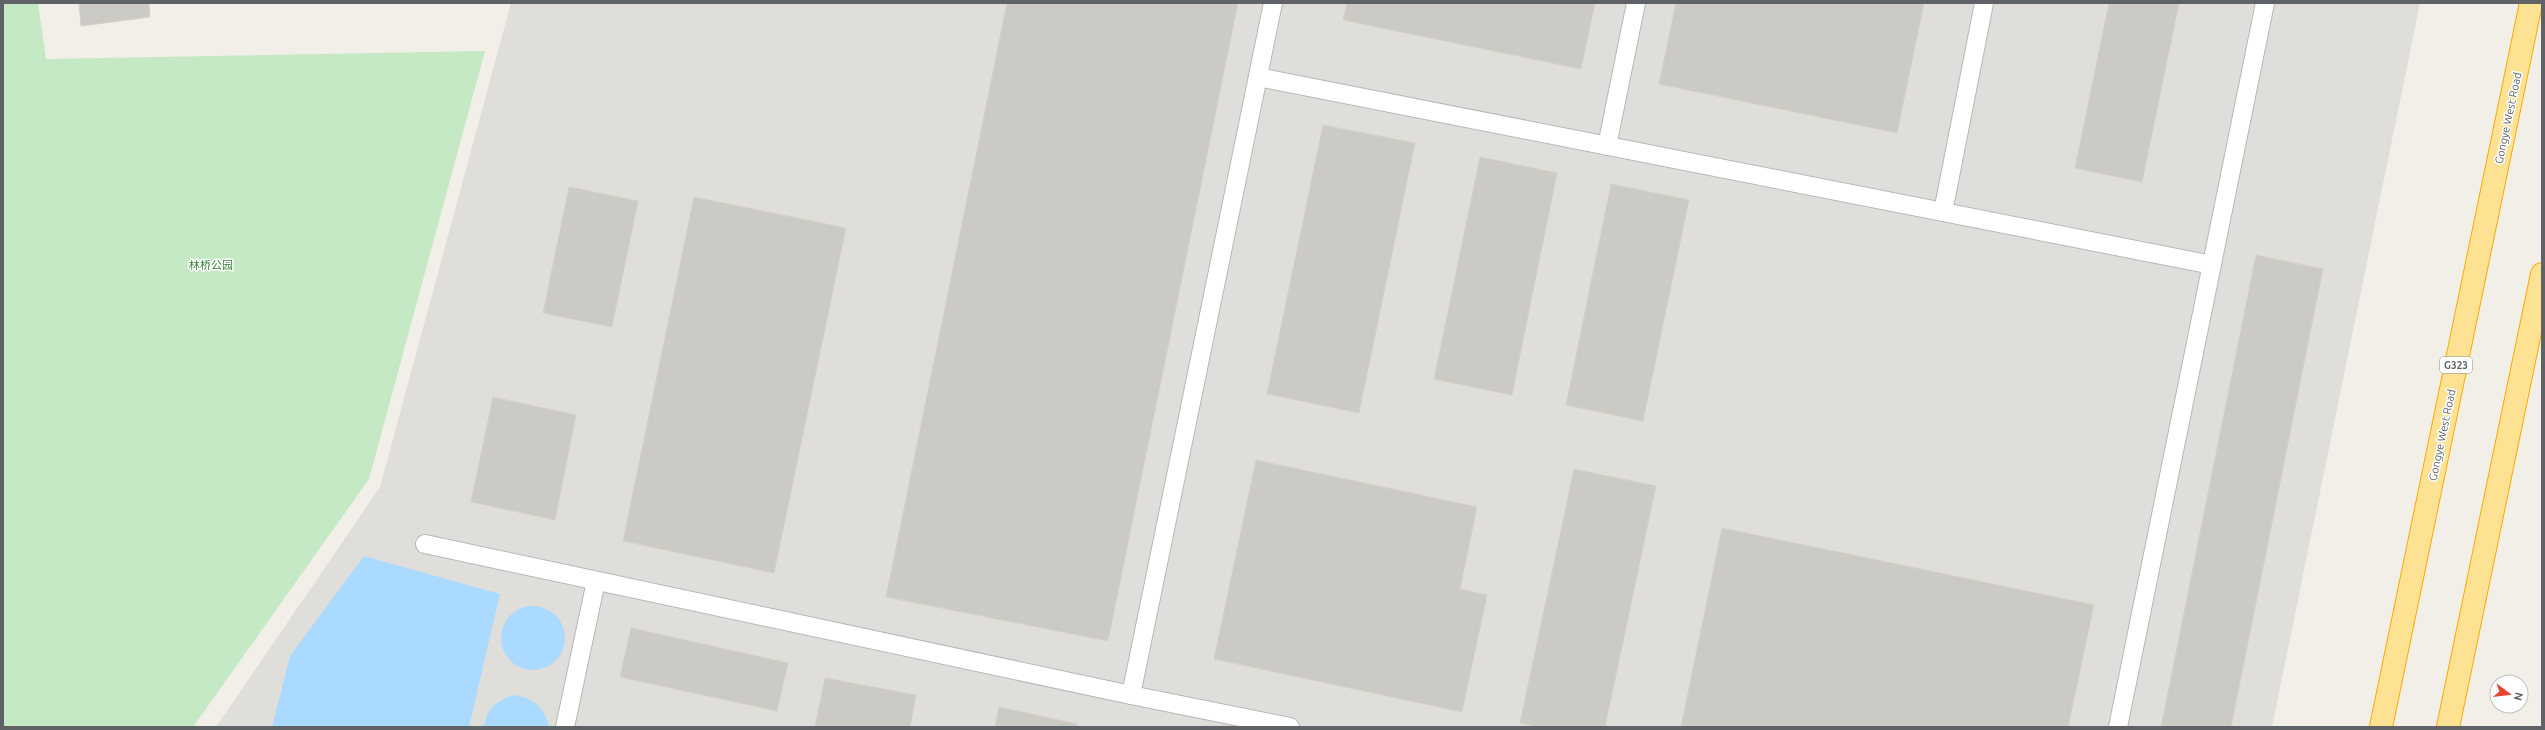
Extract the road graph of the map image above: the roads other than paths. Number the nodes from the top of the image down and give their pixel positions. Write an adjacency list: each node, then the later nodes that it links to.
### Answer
1 (1273, 3): 6 (lane)
2 (1636, 3): 7 (lane)
3 (1984, 3): 8 (lane)
4 (2265, 3): 9 (lane)
5 (2532, 3): 17 (highway, Gongye West Road / G323)
6 (1258, 77): 7 (lane); 13 (lane)
7 (1607, 146): 8 (lane)
8 (1943, 212): 9 (lane)
9 (2212, 265): 16 (lane)
10 (2542, 274): 18 (highway)
11 (425, 544): 12 (lane)
12 (596, 581): 13 (lane); 14 (lane)
13 (1131, 695): 15 (lane)
14 (565, 727)
15 (1290, 727)
16 (2118, 727)
17 (2381, 727)
18 (2448, 727)

